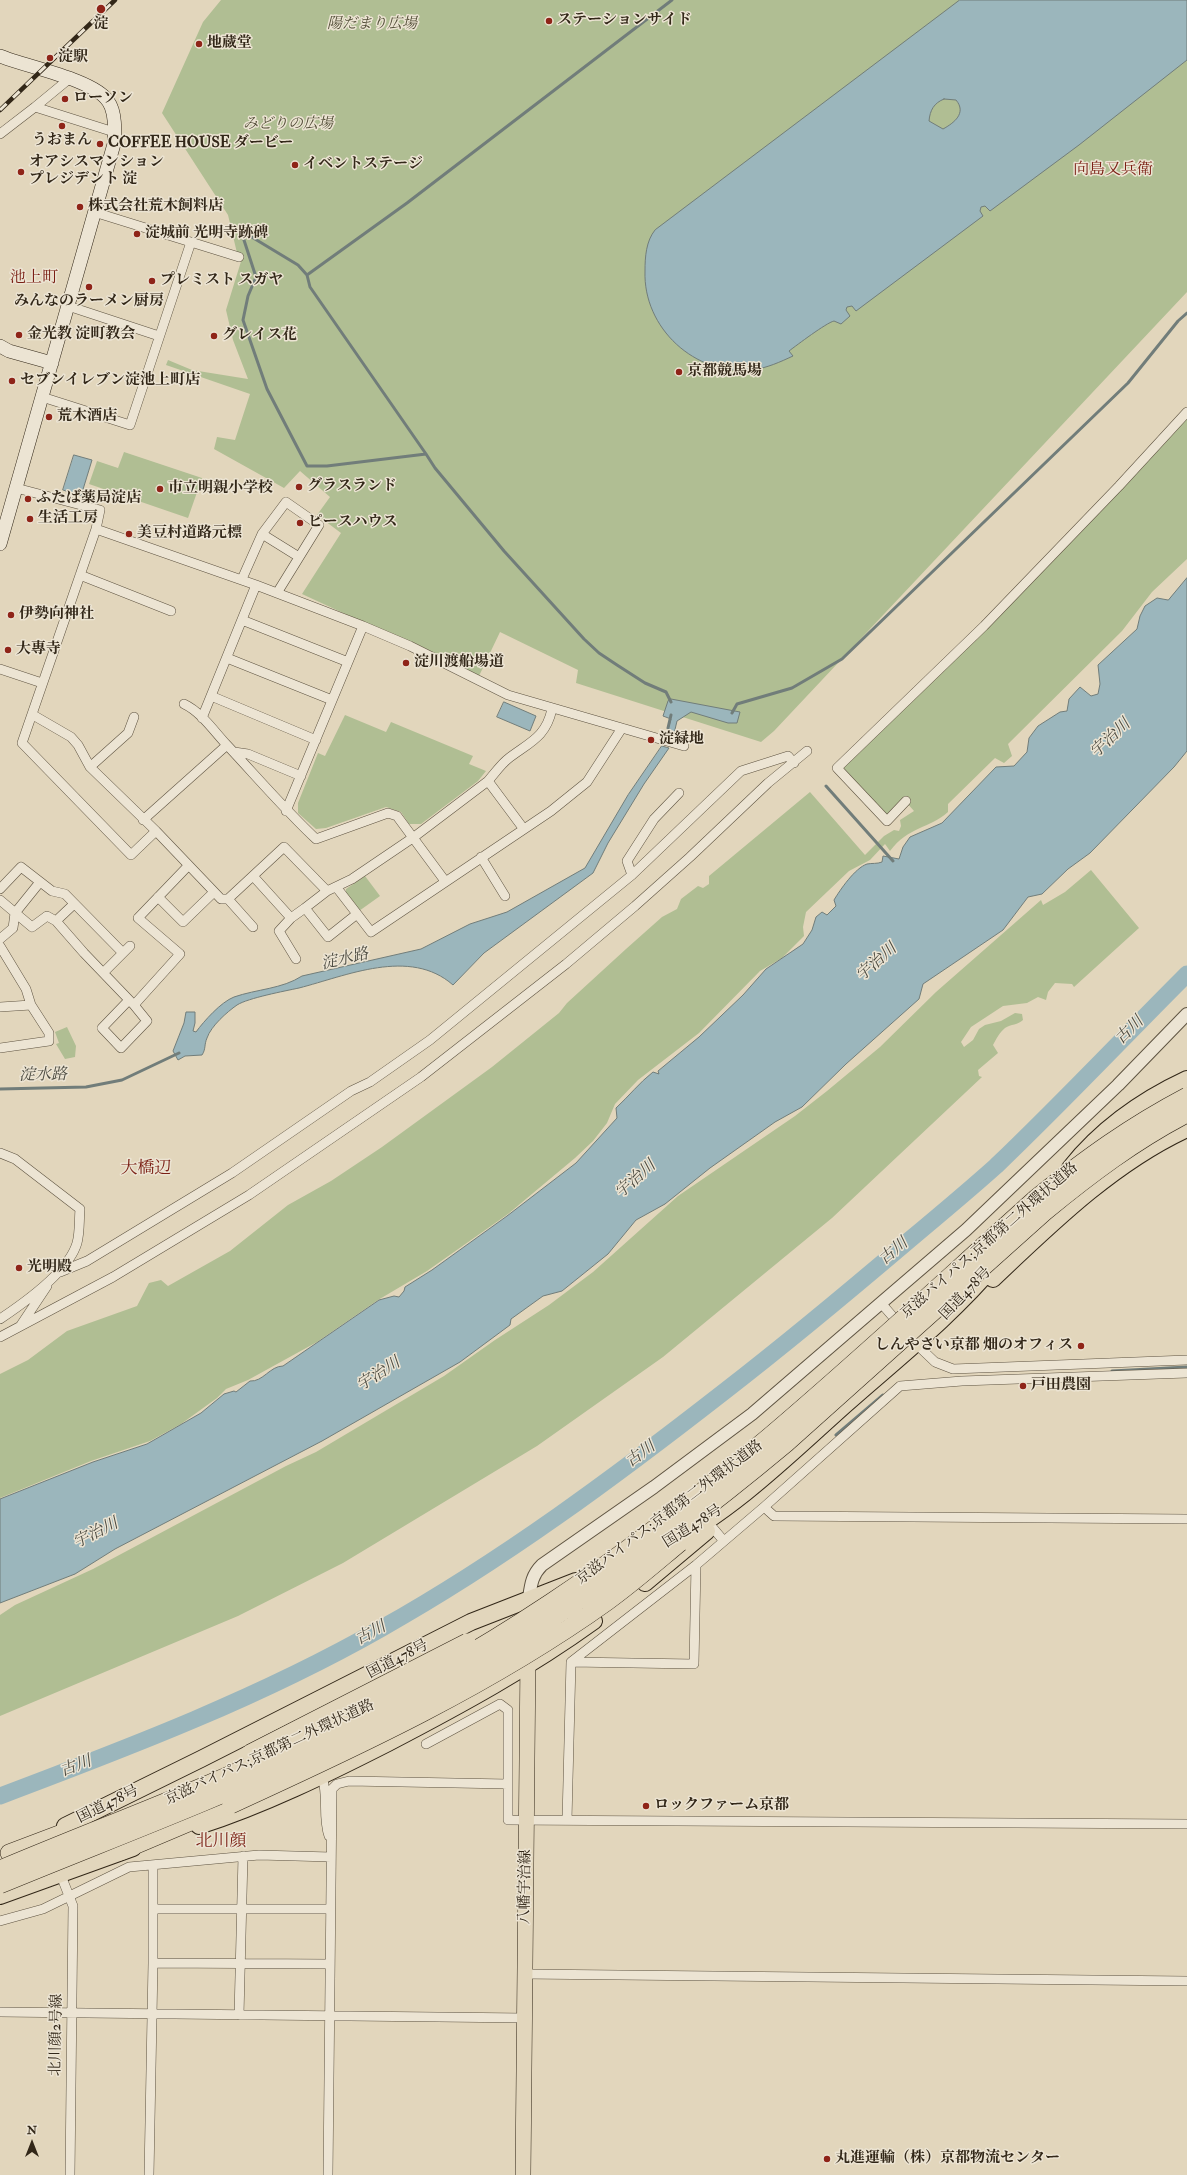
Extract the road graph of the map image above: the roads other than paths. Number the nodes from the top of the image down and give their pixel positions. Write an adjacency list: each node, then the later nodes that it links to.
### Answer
1 (0, 56): 2 (main road)
2 (69, 79): 3 (street); 4 (main road)
3 (34, 107): 4 (street); 5 (street)
4 (114, 132): 6 (main road)
5 (0, 134)
6 (94, 212): 7 (street); 9 (main road)
7 (191, 242): 8 (street); 10 (street)
8 (240, 258)
9 (68, 306): 10 (street); 12 (main road)
10 (159, 336): 13 (street)
11 (0, 346): 12 (main road)
12 (52, 363): 13 (main road)
13 (42, 397): 15 (main road)
14 (1187, 412): 49 (street)
15 (16, 488): 16 (street); 18 (main road)
16 (96, 529): 20 (street); 21 (street)
17 (262, 534): 19 (street); 19 (street); 21 (street)
18 (0, 544)
19 (299, 557): 23 (street)
20 (80, 575): 24 (street); 30 (street)
21 (242, 579): 22 (street)
22 (256, 585): 23 (street); 25 (street)
23 (277, 593): 26 (street)
24 (171, 611)
25 (242, 620): 27 (street); 28 (street)
26 (363, 626): 28 (street); 34 (street)
27 (227, 658): 31 (street); 32 (street)
28 (348, 662): 32 (street)
29 (0, 669): 30 (street)
30 (42, 683): 35 (street)
31 (211, 696): 37 (street); 39 (street)
32 (332, 700): 39 (street)
33 (184, 704): 37 (street)
34 (552, 709): 38 (street); 47 (street)
35 (33, 715): 45 (street); 53 (street)
36 (134, 717): 45 (street)
37 (202, 718): 40 (street)
38 (622, 728): 41 (street); 52 (street)
39 (316, 740): 46 (street)
40 (227, 745): 43 (street); 51 (street)
41 (684, 746)
42 (807, 751): 44 (street)
43 (234, 752): 46 (street); 50 (street)
44 (794, 763): 57 (street); 94 (street)
45 (90, 767): 51 (street)
46 (301, 776): 50 (street)
47 (488, 780): 52 (street); 54 (street)
48 (679, 793): 57 (street)
49 (906, 802)
50 (286, 811): 54 (street)
51 (143, 820): 53 (street)
52 (523, 828): 55 (street)
53 (156, 831): 56 (street)
54 (414, 837): 59 (street); 61 (street)
55 (481, 857): 59 (street); 65 (street)
56 (188, 866): 63 (street); 66 (street)
57 (632, 875): 90 (street)
58 (253, 876): 64 (street); 67 (street); 73 (street)
59 (445, 881): 72 (street)
60 (40, 882): 62 (street); 69 (street); 71 (street)
61 (337, 888): 64 (street); 72 (street)
62 (0, 889)
63 (214, 892): 66 (street); 67 (street)
64 (327, 892): 70 (street)
65 (505, 896)
66 (158, 897): 80 (street)
67 (228, 899): 75 (street)
68 (0, 900): 71 (street)
69 (74, 904): 74 (street); 79 (street)
70 (305, 908): 72 (street); 73 (street)
71 (15, 913): 74 (street); 76 (street)
72 (357, 914)
73 (291, 918): 78 (street)
74 (56, 921): 79 (street)
75 (254, 927)
76 (0, 939)
77 (0, 946): 81 (street)
78 (296, 959)
79 (104, 972): 80 (street)
80 (132, 1002): 80 (street)
81 (31, 1005): 82 (street); 84 (street)
82 (0, 1007)
83 (1187, 1014): 92 (street)
84 (0, 1048)
85 (1187, 1079): 96 (highway, 国道478号)
86 (1187, 1096): 108 (highway, 京滋バイパス;京都第二外環状道路, bridge)
87 (1187, 1114): 101 (highway, 京滋バイパス;京都第二外環状道路, bridge)
88 (1187, 1129): 96 (highway, 国道478号)
89 (0, 1154): 90 (street)
90 (60, 1272): 91 (street)
91 (52, 1279): 93 (street); 94 (street)
92 (881, 1303): 96 (street); 107 (street)
93 (0, 1319)
94 (20, 1326): 95 (street)
95 (0, 1338)
96 (917, 1346): 98 (street); 104 (highway, 国道478号); 107 (highway, 国道478号)
97 (1187, 1360): 98 (street)
98 (962, 1369): 100 (street)
99 (1187, 1373): 100 (street)
100 (962, 1381): 102 (street)
101 (787, 1443): 118 (highway, bridge); 125 (highway, 京滋バイパス;京都第二外環状道路, bridge)
102 (764, 1507): 103 (street); 105 (street)
103 (1187, 1518)
104 (712, 1527): 105 (street); 110 (highway, 国道478号)
105 (723, 1540): 106 (street)
106 (696, 1565): 109 (street); 109 (street)
107 (529, 1598): 110 (main road, 八幡宇治線); 119 (highway, 国道478号)
108 (548, 1604): 119 (highway, bridge); 123 (highway, 京滋バイパス;京都第二外環状道路, bridge)
109 (571, 1662): 115 (street)
110 (528, 1665): 112 (highway, 国道478号); 114 (main road, 八幡宇治線)
111 (426, 1744): 113 (street)
112 (322, 1777): 117 (street); 118 (highway, 国道478号)
113 (508, 1784): 114 (street); 117 (street)
114 (527, 1820): 115 (street); 135 (main road, 八幡宇治線)
115 (567, 1820): 116 (street)
116 (1187, 1824)
117 (331, 1841): 121 (street)
118 (120, 1852): 124 (highway, 国道478号)
119 (5, 1855)
120 (243, 1856): 121 (street); 122 (street); 129 (street)
121 (331, 1856): 130 (street)
122 (153, 1865): 127 (street); 128 (street)
123 (0, 1869)
124 (60, 1873): 126 (highway, 国道478号); 127 (street, 北川顔2号線)
125 (0, 1885)
126 (0, 1896)
127 (68, 1896): 131 (street); 138 (street, 北川顔2号線)
128 (153, 1909): 129 (street); 132 (street)
129 (242, 1909): 130 (street); 133 (street)
130 (330, 1910): 134 (street)
131 (0, 1921)
132 (153, 1963): 133 (street); 139 (street)
133 (241, 1964): 134 (street); 140 (street)
134 (330, 1964): 141 (street)
135 (525, 1974): 136 (street); 142 (main road, 八幡宇治線)
136 (1187, 1981)
137 (0, 2012): 138 (street)
138 (71, 2013): 139 (street); 143 (street, 北川顔2号線)
139 (151, 2014): 140 (street); 144 (street)
140 (240, 2015): 141 (street)
141 (329, 2016): 142 (street); 145 (street)
142 (524, 2018): 146 (main road, 八幡宇治線)
143 (70, 2175)
144 (149, 2175)
145 (328, 2175)
146 (523, 2175)

